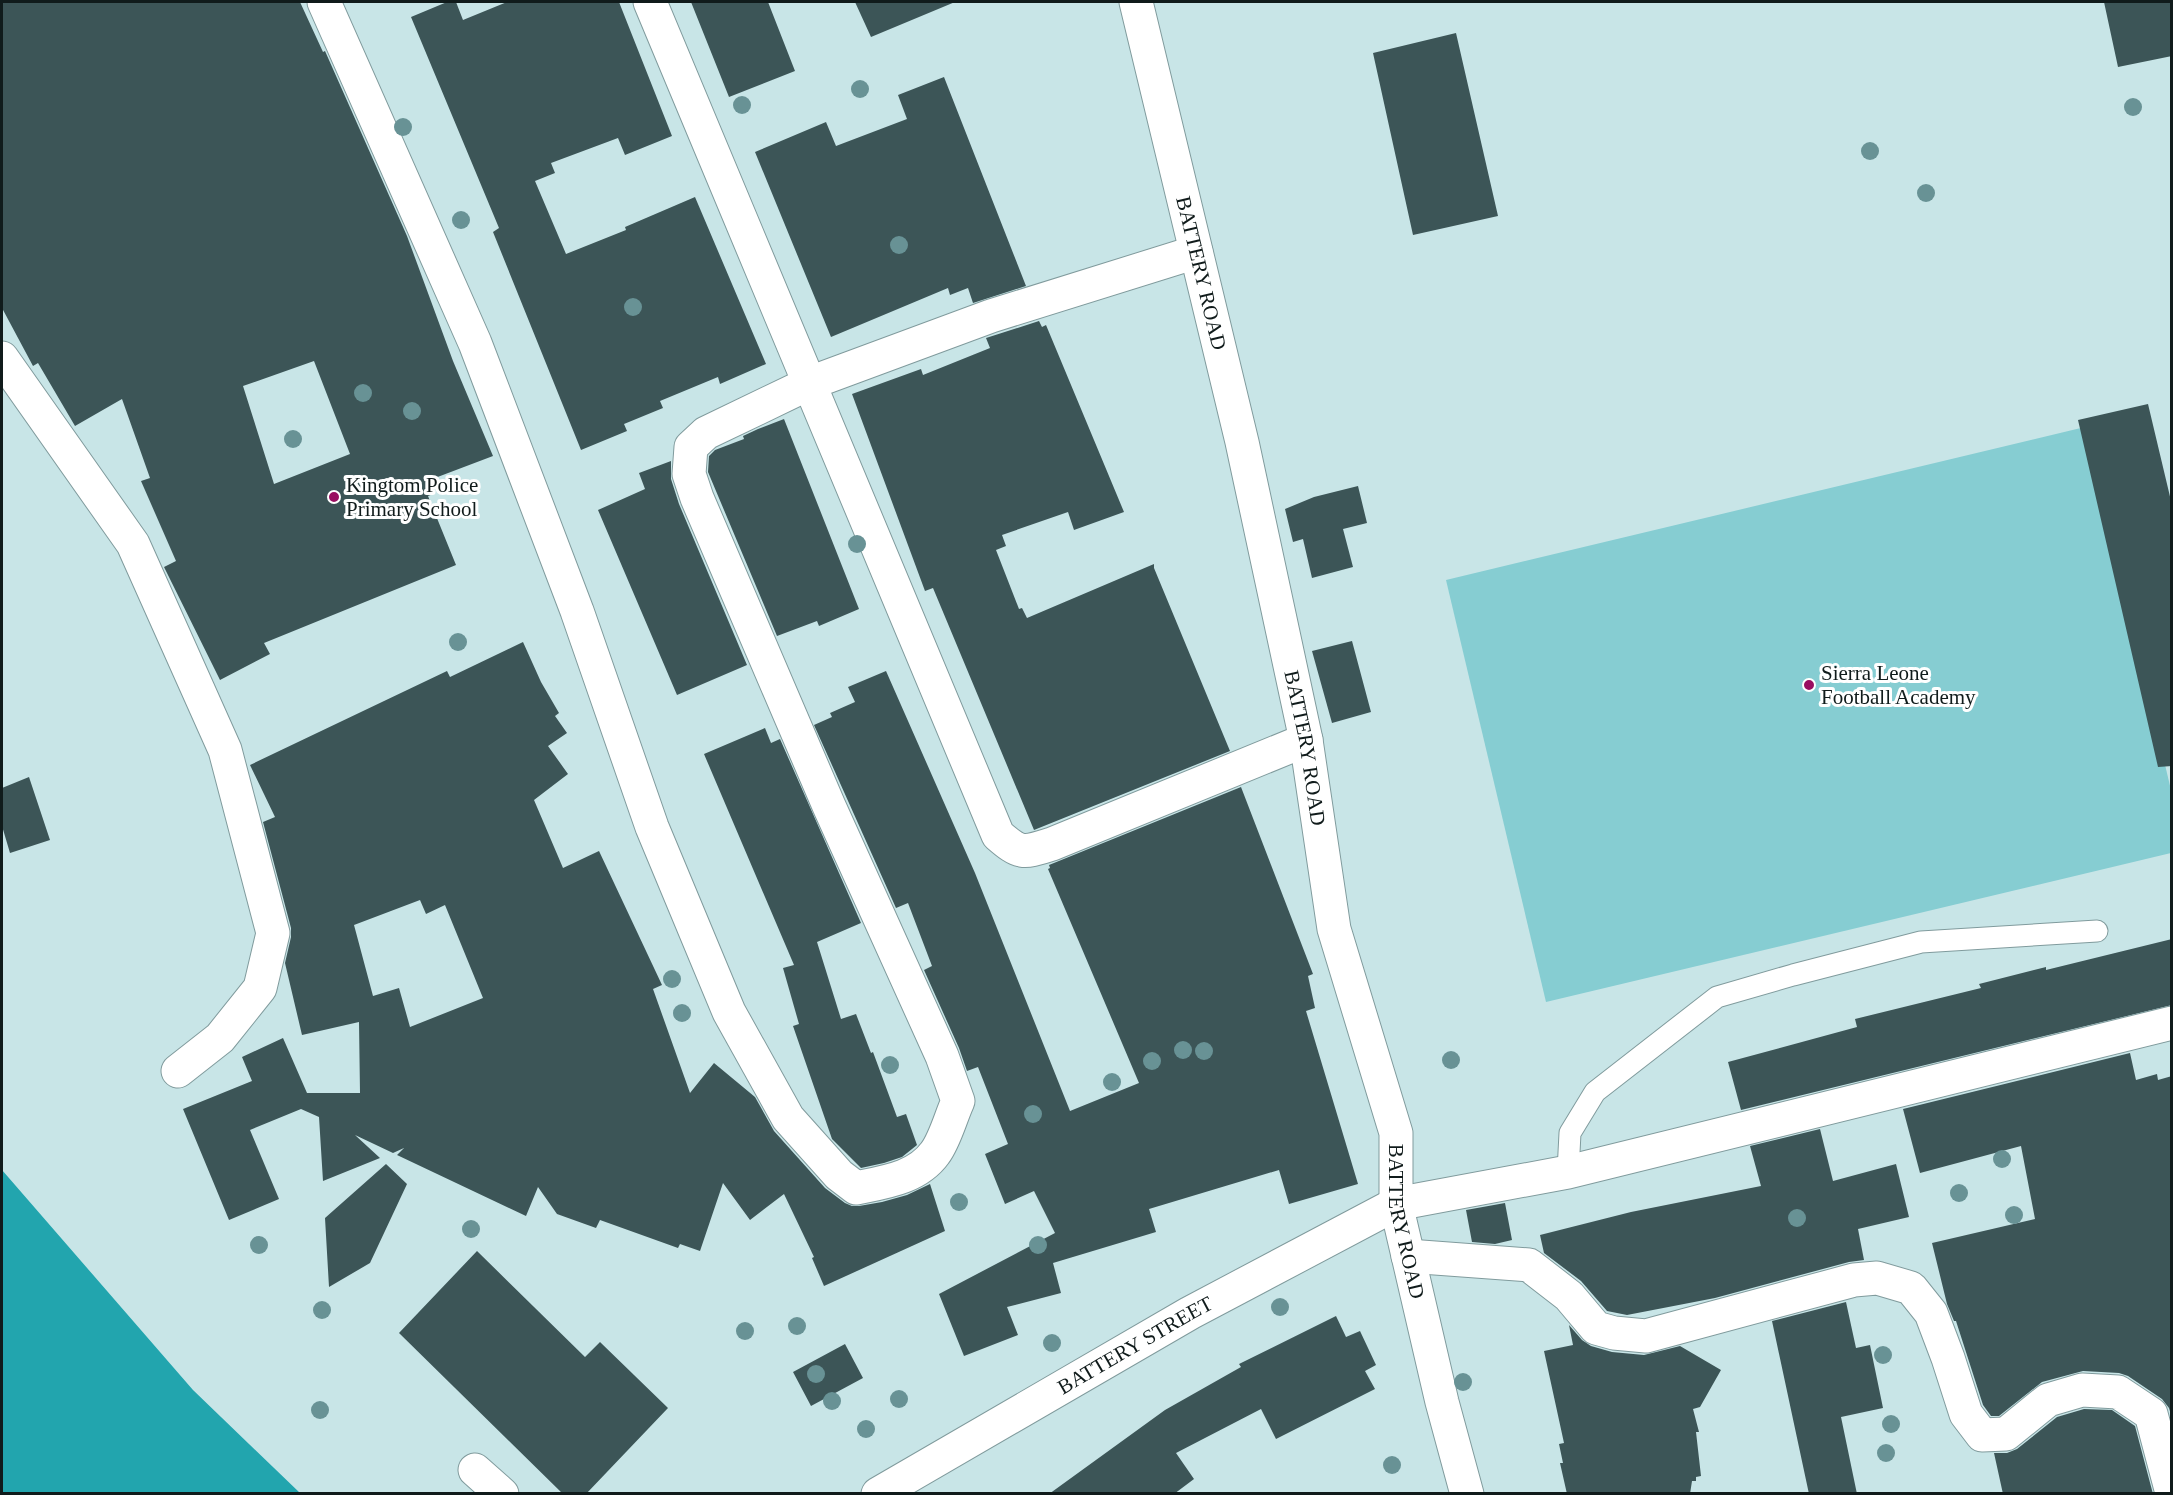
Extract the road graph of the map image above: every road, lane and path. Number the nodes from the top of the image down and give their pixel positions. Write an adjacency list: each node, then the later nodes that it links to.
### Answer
1 (324, 2): 6 (street)
2 (650, 2): 6 (street)
3 (1136, 2): 4 (street, BATTERY ROAD)
4 (1196, 252): 6 (street); 7 (street, BATTERY ROAD)
5 (2, 358): 10 (street)
6 (810, 383): 7 (street)
7 (1306, 740): 12 (street, BATTERY ROAD)
8 (2097, 931): 11 (lane)
9 (2172, 1023): 11 (street, BATTERY STREET)
10 (178, 1071)
11 (1568, 1172): 12 (street, BATTERY STREET)
12 (1396, 1204): 13 (street, BATTERY ROAD); 16 (street, BATTERY STREET)
13 (1408, 1256): 17 (street, BATTERY ROAD); 18 (street)
14 (475, 1470): 15 (street)
15 (501, 1494)
16 (878, 1494)
17 (1467, 1494)
18 (2172, 1494)

